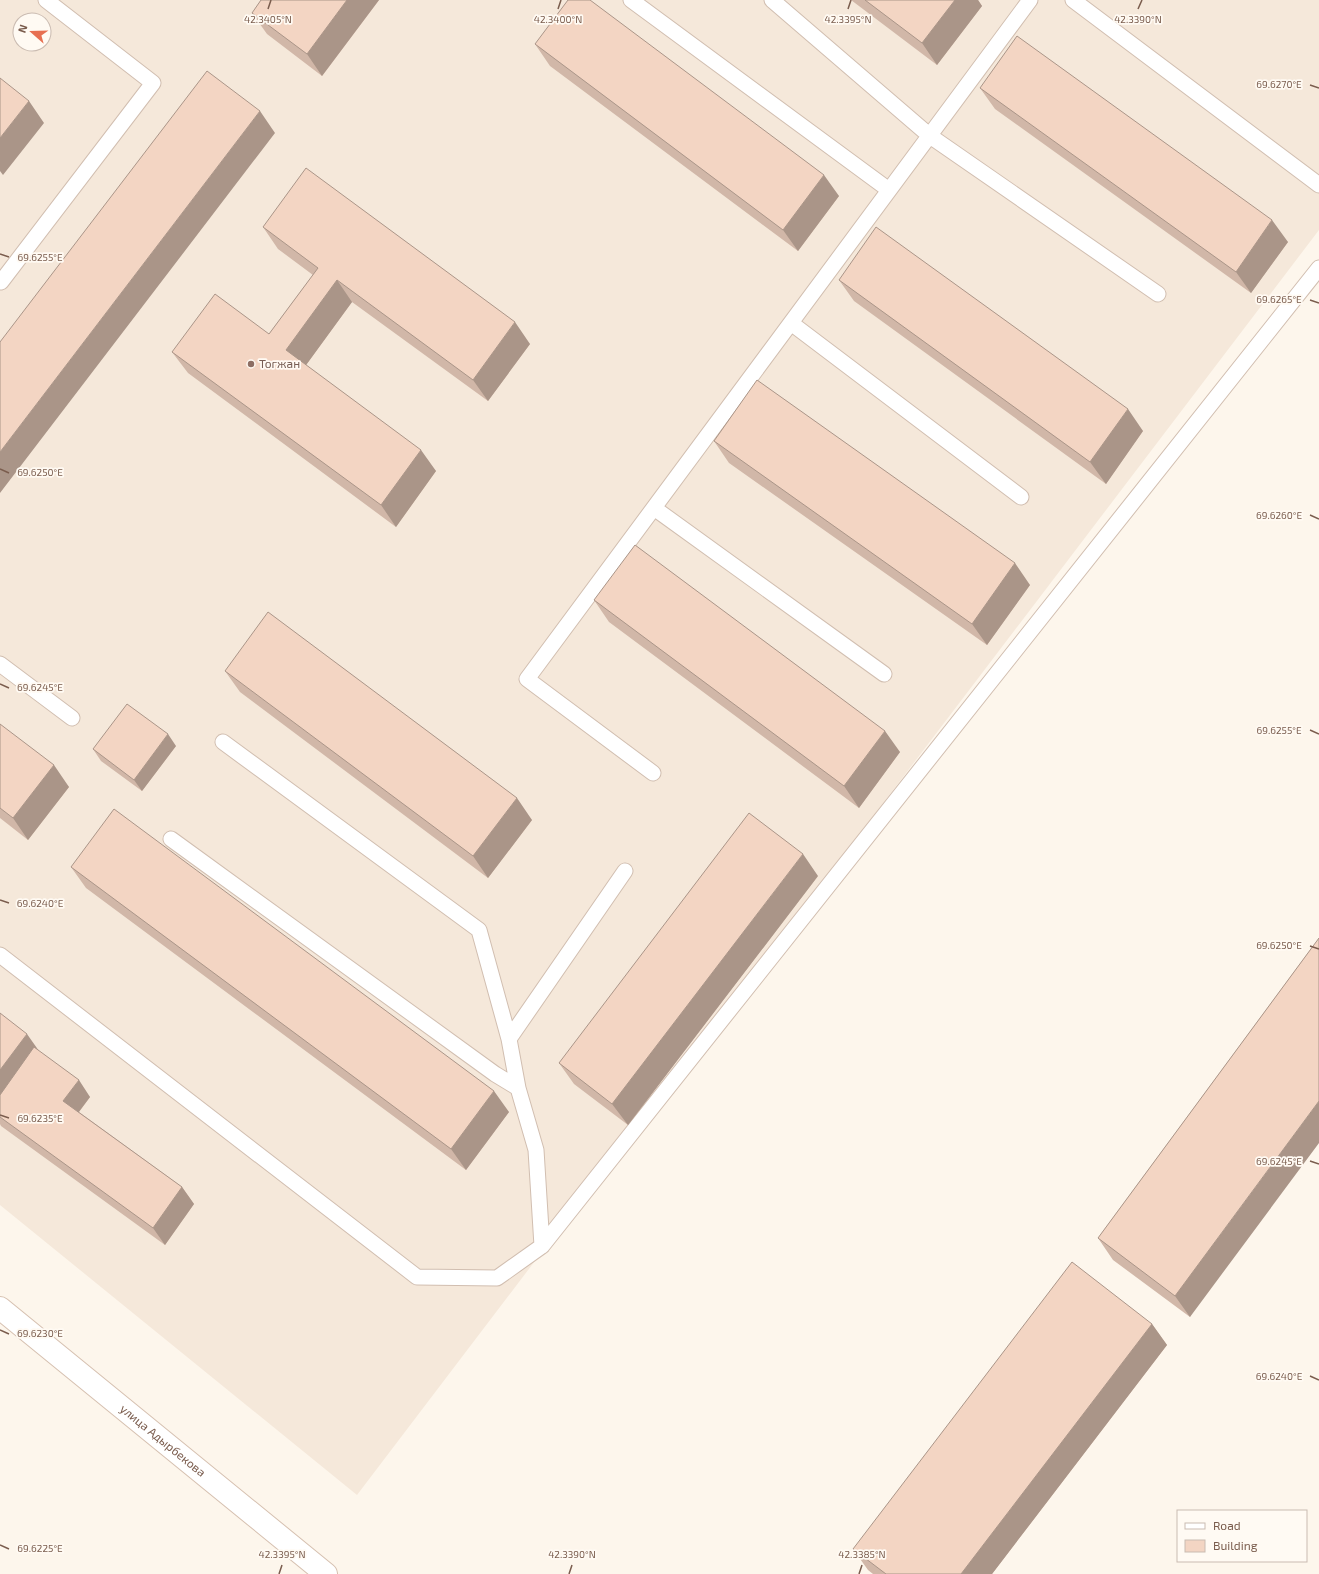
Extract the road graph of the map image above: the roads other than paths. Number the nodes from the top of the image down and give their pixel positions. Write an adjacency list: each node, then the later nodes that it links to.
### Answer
1 (46, 0): 10 (lane)
2 (631, 0): 8 (lane)
3 (772, 0): 6 (lane)
4 (1030, 0): 6 (lane)
5 (1073, 0): 7 (lane)
6 (930, 136): 8 (lane); 11 (lane)
7 (1319, 185)
8 (889, 190): 12 (lane)
9 (1319, 268): 25 (lane)
10 (0, 282)
11 (1158, 294)
12 (791, 323): 13 (lane); 14 (lane)
13 (1021, 497)
14 (654, 508): 16 (lane); 19 (lane)
15 (0, 664): 17 (lane)
16 (884, 674)
17 (72, 718)
18 (223, 742): 23 (lane)
19 (653, 773)
20 (171, 839): 24 (lane)
21 (625, 871): 23 (lane)
22 (0, 955): 25 (lane)
23 (509, 1039): 24 (lane)
24 (518, 1088): 25 (lane)
25 (542, 1246)
26 (0, 1308): 27 (main road, улица Адырбекова)
27 (326, 1574)

